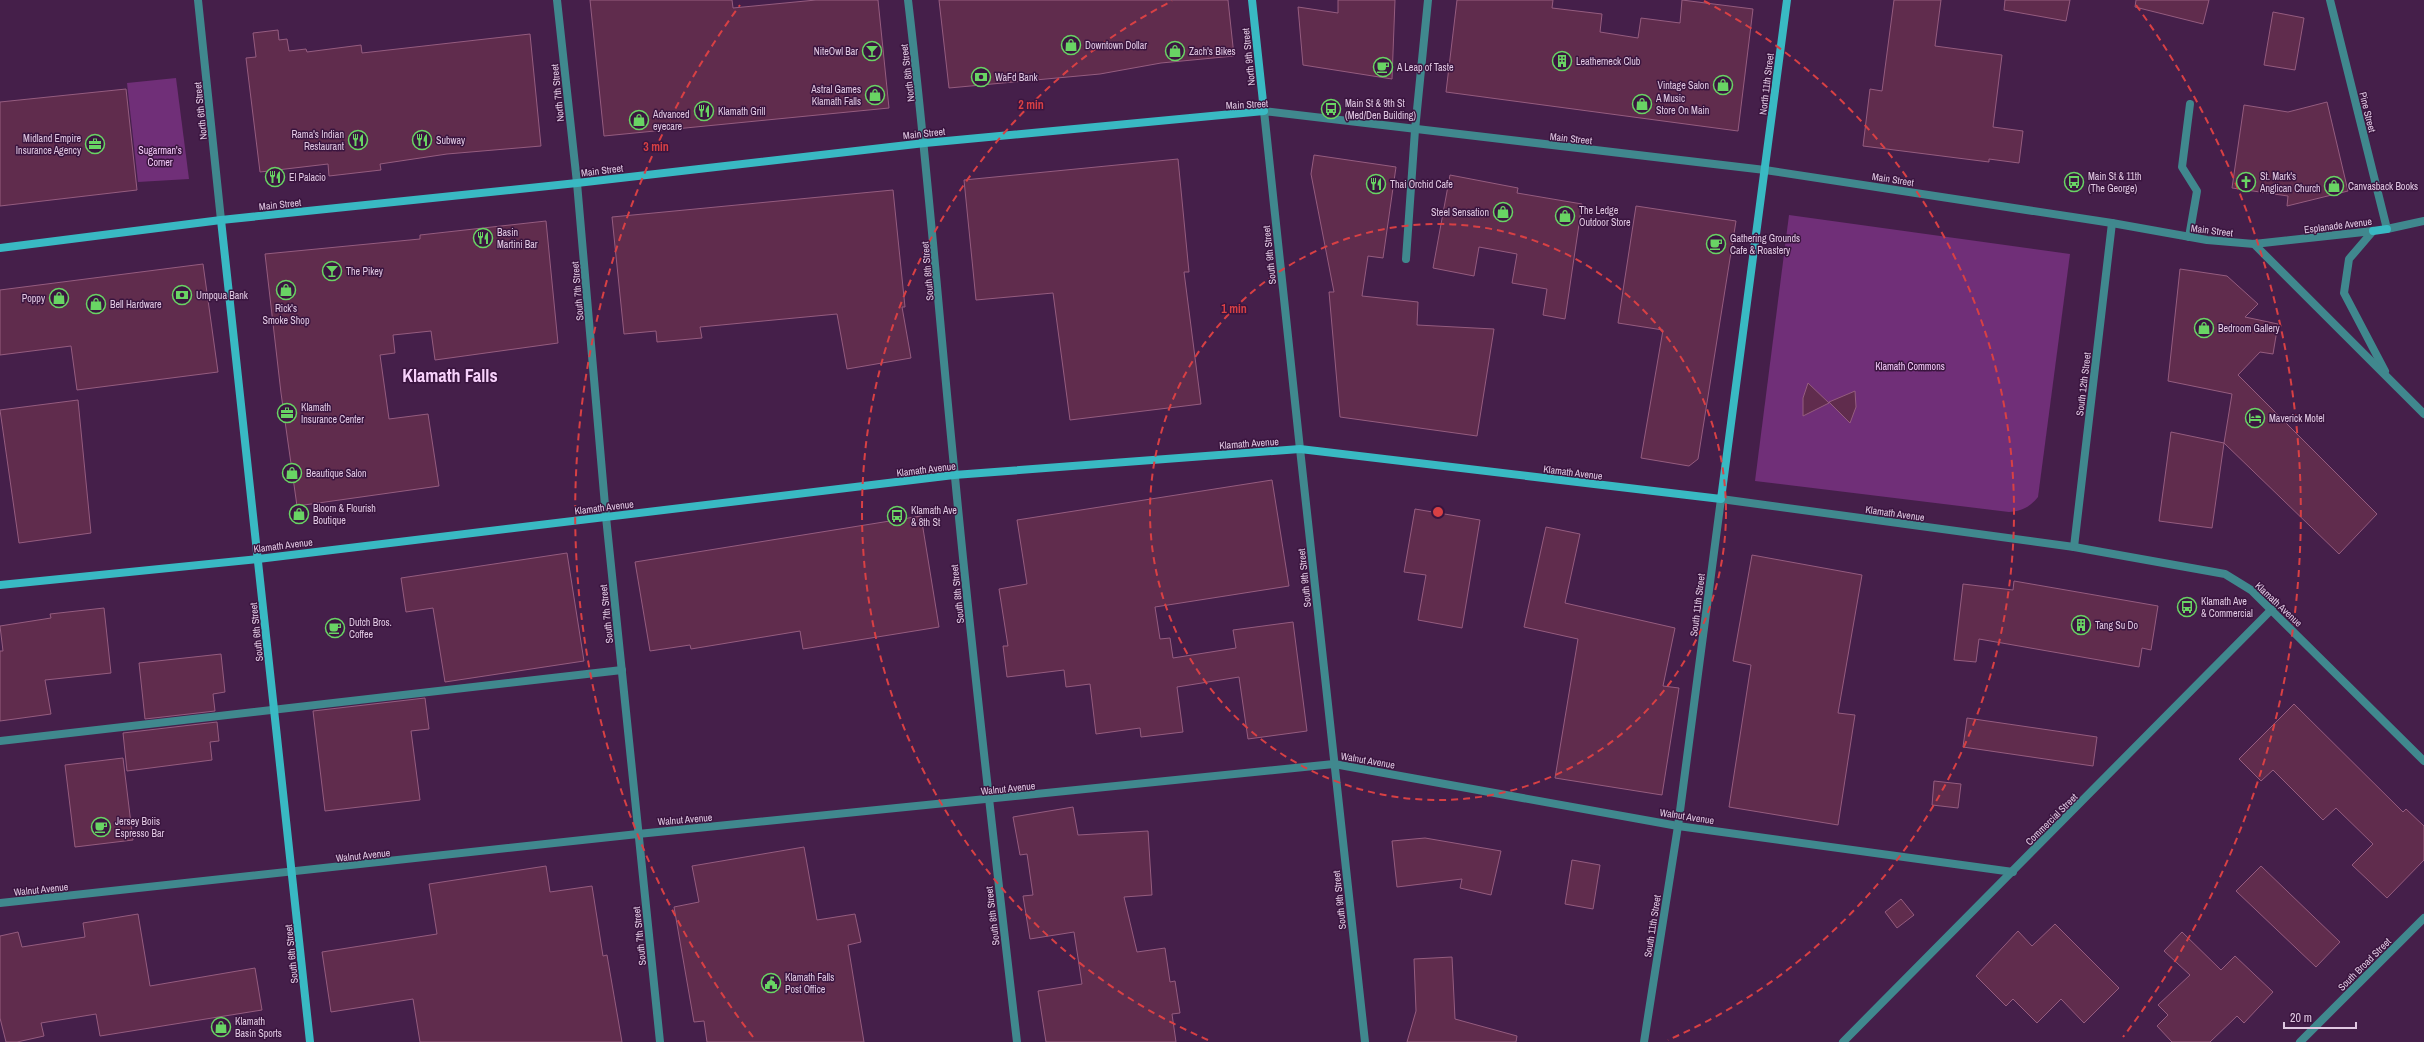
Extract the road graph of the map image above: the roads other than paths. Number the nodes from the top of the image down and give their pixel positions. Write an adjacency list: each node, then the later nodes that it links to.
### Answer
1 (198, 0): 14 (street, North 6th Street)
2 (557, 0): 13 (street, North 7th Street)
3 (908, 0): 11 (street, North 8th Street)
4 (1252, 0): 9 (main road, North 9th Street)
5 (1428, 0): 10 (street)
6 (1787, 0): 12 (main road, North 11th Street)
7 (2330, 0): 17 (street, Pine Street)
8 (2190, 104): 19 (street)
9 (1264, 111): 10 (street, Main Street); 11 (main road, Main Street); 25 (street, South 9th Street)
10 (1414, 130): 12 (street, Main Street); 22 (street)
11 (925, 143): 13 (main road, Main Street); 26 (street, South 8th Street)
12 (1764, 170): 16 (street, Main Street); 27 (main road, South 11th Street)
13 (577, 183): 14 (main road, Main Street); 28 (street, South 7th Street)
14 (221, 220): 21 (main road, Main Street); 30 (main road, South 6th Street)
15 (2424, 221): 17 (street, Esplanade Avenue)
16 (2112, 223): 19 (street, Main Street); 29 (street, South 12th Street)
17 (2386, 229): 18 (main road, Esplanade Avenue)
18 (2372, 231): 20 (street, Esplanade Avenue); 23 (street)
19 (2190, 237): 20 (street, Main Street)
20 (2254, 244): 23 (street)
21 (0, 248)
22 (1406, 259)
23 (2389, 380): 24 (street)
24 (2424, 414)
25 (1300, 449): 26 (main road, Klamath Avenue); 27 (main road, Klamath Avenue); 37 (street, South 9th Street)
26 (954, 475): 28 (main road, Klamath Avenue); 38 (street, South 8th Street)
27 (1721, 500): 29 (street, Klamath Avenue); 39 (street, South 11th Street)
28 (606, 517): 30 (main road, Klamath Avenue); 33 (street, South 7th Street)
29 (2074, 547): 32 (street, Klamath Avenue)
30 (258, 558): 31 (main road, Klamath Avenue); 34 (main road, South 6th Street)
31 (0, 586)
32 (2272, 609): 36 (street, Klamath Avenue); 42 (street, Commercial Street)
33 (622, 670): 34 (street); 40 (street, South 7th Street)
34 (274, 710): 35 (street); 41 (main road, South 6th Street)
35 (0, 741)
36 (2424, 761)
37 (1334, 764): 38 (street, Walnut Avenue); 39 (street, Walnut Avenue); 48 (street, South 9th Street)
38 (988, 800): 40 (street, Walnut Avenue); 47 (street, South 8th Street)
39 (1678, 826): 42 (street, Walnut Avenue); 49 (street, South 11th Street)
40 (638, 834): 41 (street, Walnut Avenue); 46 (street, South 7th Street)
41 (292, 872): 43 (street, Walnut Avenue); 45 (main road, South 6th Street)
42 (2013, 872): 50 (street, Commercial Street)
43 (0, 903)
44 (2424, 918): 51 (street, South Broad Street)
45 (310, 1042)
46 (660, 1042)
47 (1017, 1042)
48 (1365, 1042)
49 (1644, 1042)
50 (1843, 1042)
51 (2300, 1042)

